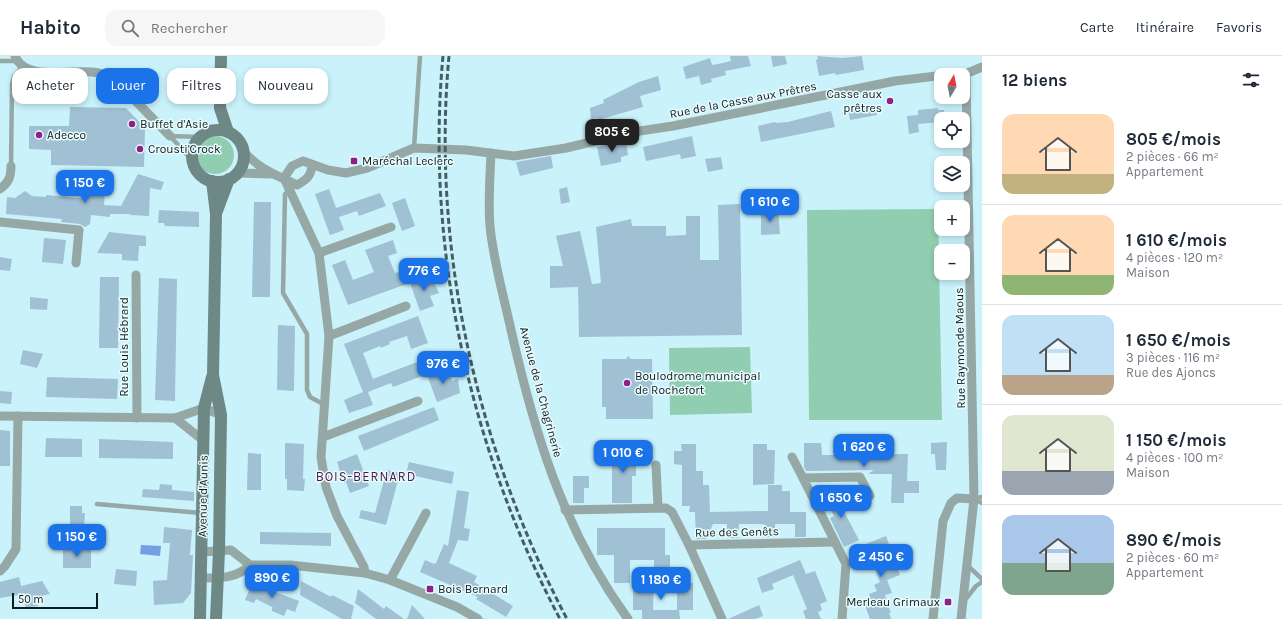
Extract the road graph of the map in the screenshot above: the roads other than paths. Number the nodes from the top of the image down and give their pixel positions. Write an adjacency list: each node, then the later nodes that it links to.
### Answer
1 (220, 56): 9 (main road)
2 (420, 56): 13 (lane)
3 (0, 61): 4 (lane)
4 (18, 61): 12 (street); 18 (lane)
5 (982, 67): 6 (street)
6 (970, 73)
7 (934, 76): 15 (street, Rue de la Casse aux Prêtres)
8 (965, 104): 48 (street, Rue Raymonde Maous)
9 (220, 108): 10 (main road); 11 (main road)
10 (228, 132): 11 (main road); 14 (main road)
11 (204, 134): 12 (lane); 16 (main road)
12 (170, 136): 16 (lane)
13 (414, 148): 15 (street, Rue de la Casse aux Prêtres); 17 (street, Rue de la Casse aux Prêtres)
14 (243, 151): 19 (street); 20 (main road)
15 (491, 153): 51 (street, Avenue de la Chagrinerie)
16 (192, 160): 22 (main road)
17 (312, 165): 21 (street, Rue de la Casse aux Prêtres); 21 (street)
18 (11, 166): 23 (street)
19 (270, 174): 20 (street); 21 (street)
20 (233, 176): 22 (main road); 25 (main road, Avenue d'Aunis)
21 (284, 178): 24 (street)
22 (212, 181): 25 (main road, Avenue d'Aunis)
23 (0, 189)
24 (290, 190): 28 (street); 35 (lane)
25 (216, 214): 33 (main road, Avenue d'Aunis)
26 (0, 222): 29 (street)
27 (391, 227): 28 (street)
28 (319, 253): 32 (street)
29 (76, 263)
30 (136, 275): 40 (street, Rue Louis Hébrard)
31 (406, 306): 32 (street)
32 (329, 336): 35 (street)
33 (213, 375): 36 (main road, Avenue d'Aunis); 37 (main road, Avenue d'Aunis)
34 (418, 401): 42 (street)
35 (325, 405): 42 (street)
36 (204, 408): 37 (street); 41 (street); 43 (main road, Avenue d'Aunis)
37 (221, 415): 56 (main road, Avenue d'Aunis)
38 (0, 416): 39 (street)
39 (18, 416): 40 (street); 60 (street)
40 (137, 418): 41 (street)
41 (175, 418): 43 (street)
42 (323, 437): 61 (street)
43 (204, 440): 52 (main road, Avenue d'Aunis)
44 (792, 457): 46 (street)
45 (656, 465): 50 (street)
46 (803, 478): 47 (street); 54 (street)
47 (870, 496)
48 (979, 500): 59 (street, Rue Raymonde Maous); 73 (street)
49 (97, 504): 52 (lane)
50 (658, 507): 51 (street); 55 (street, Rue des Genêts)
51 (565, 510): 70 (street, Avenue de la Chagrinerie)
52 (203, 513): 57 (main road, Avenue d'Aunis)
53 (426, 513): 64 (street)
54 (836, 542): 55 (street, Rue des Genêts); 72 (street)
55 (689, 545): 71 (street)
56 (219, 551): 57 (street); 58 (street); 63 (main road, Avenue d'Aunis)
57 (202, 552): 62 (main road, Avenue d'Aunis)
58 (250, 565): 61 (street); 63 (street)
59 (967, 565): 65 (lane); 66 (street, Rue Raymonde Maous)
60 (0, 571)
61 (365, 573): 64 (street)
62 (200, 578): 63 (street); 67 (main road, Avenue d'Aunis)
63 (218, 578): 68 (main road, Avenue d'Aunis)
64 (390, 580): 69 (street)
65 (982, 581): 66 (lane)
66 (963, 603): 74 (street, Rue Raymonde Maous)
67 (200, 619)
68 (216, 619)
69 (478, 619)
70 (628, 619)
71 (722, 619)
72 (842, 619)
73 (933, 619)
74 (961, 619)

